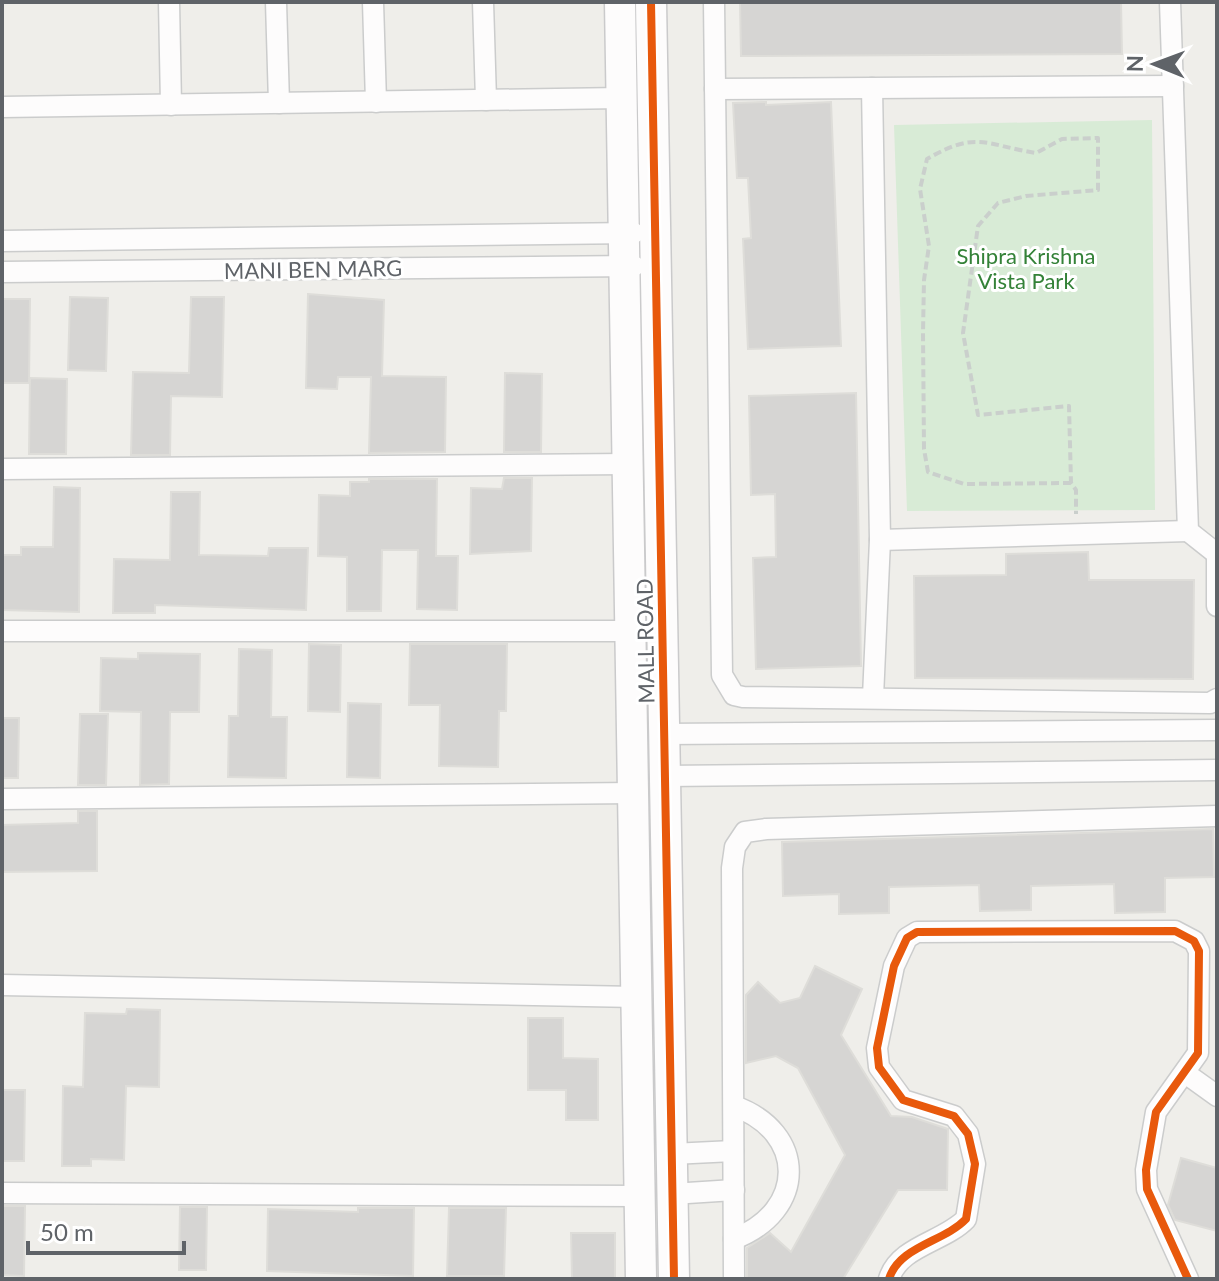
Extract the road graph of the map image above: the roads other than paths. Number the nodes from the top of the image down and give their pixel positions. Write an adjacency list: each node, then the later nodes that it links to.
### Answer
1 (169, 2): 16 (street)
2 (276, 2): 15 (street)
3 (373, 2): 14 (street)
4 (483, 2): 13 (street)
5 (620, 2): 12 (street, MALL ROAD)
6 (651, 2): 19 (street, MALL ROAD)
7 (714, 2): 11 (street)
8 (1170, 2): 9 (street)
9 (1173, 86): 10 (street); 26 (street)
10 (872, 88): 11 (street); 27 (street)
11 (715, 89): 32 (street)
12 (621, 98): 13 (street); 18 (street, MALL ROAD)
13 (486, 100): 14 (street)
14 (376, 102): 15 (street)
15 (279, 103): 16 (street)
16 (171, 105): 17 (street)
17 (2, 107)
18 (623, 233): 19 (street, MANI BEN MARG); 20 (street, MANI BEN MARG); 21 (street, MALL ROAD)
19 (655, 233): 22 (street, MALL ROAD)
20 (2, 241)
21 (624, 266): 22 (street, MANI BEN MARG); 23 (street, MANI BEN MARG); 24 (street, MALL ROAD)
22 (656, 266): 35 (street, MALL ROAD)
23 (2, 272)
24 (627, 464): 25 (street); 31 (street, MALL ROAD)
25 (2, 469)
26 (1188, 531): 27 (street); 28 (street)
27 (880, 540): 32 (street)
28 (1217, 556): 29 (street)
29 (1217, 606)
30 (2, 631): 31 (street)
31 (630, 631): 38 (street, MALL ROAD)
32 (873, 697): 33 (street)
33 (1217, 699)
34 (1217, 730): 35 (street)
35 (664, 734): 37 (street, MALL ROAD)
36 (1217, 770): 37 (street)
37 (665, 776): 47 (street, MALL ROAD)
38 (633, 793): 39 (street); 42 (street, MALL ROAD)
39 (2, 799)
40 (1217, 816): 45 (street)
41 (2, 985): 42 (street)
42 (636, 997): 51 (street, MALL ROAD)
43 (1185, 1073): 44 (street); 56 (street); 57 (street)
44 (1217, 1096)
45 (734, 1106): 46 (street); 52 (street)
46 (733, 1151): 47 (street); 48 (street)
47 (672, 1154): 50 (street, MALL ROAD)
48 (734, 1190): 50 (street); 52 (street)
49 (2, 1193): 51 (street)
50 (672, 1194): 54 (street, MALL ROAD)
51 (640, 1196): 53 (street, MALL ROAD)
52 (734, 1239): 55 (street)
53 (641, 1279)
54 (674, 1279)
55 (734, 1279)
56 (889, 1279)
57 (1188, 1279)

